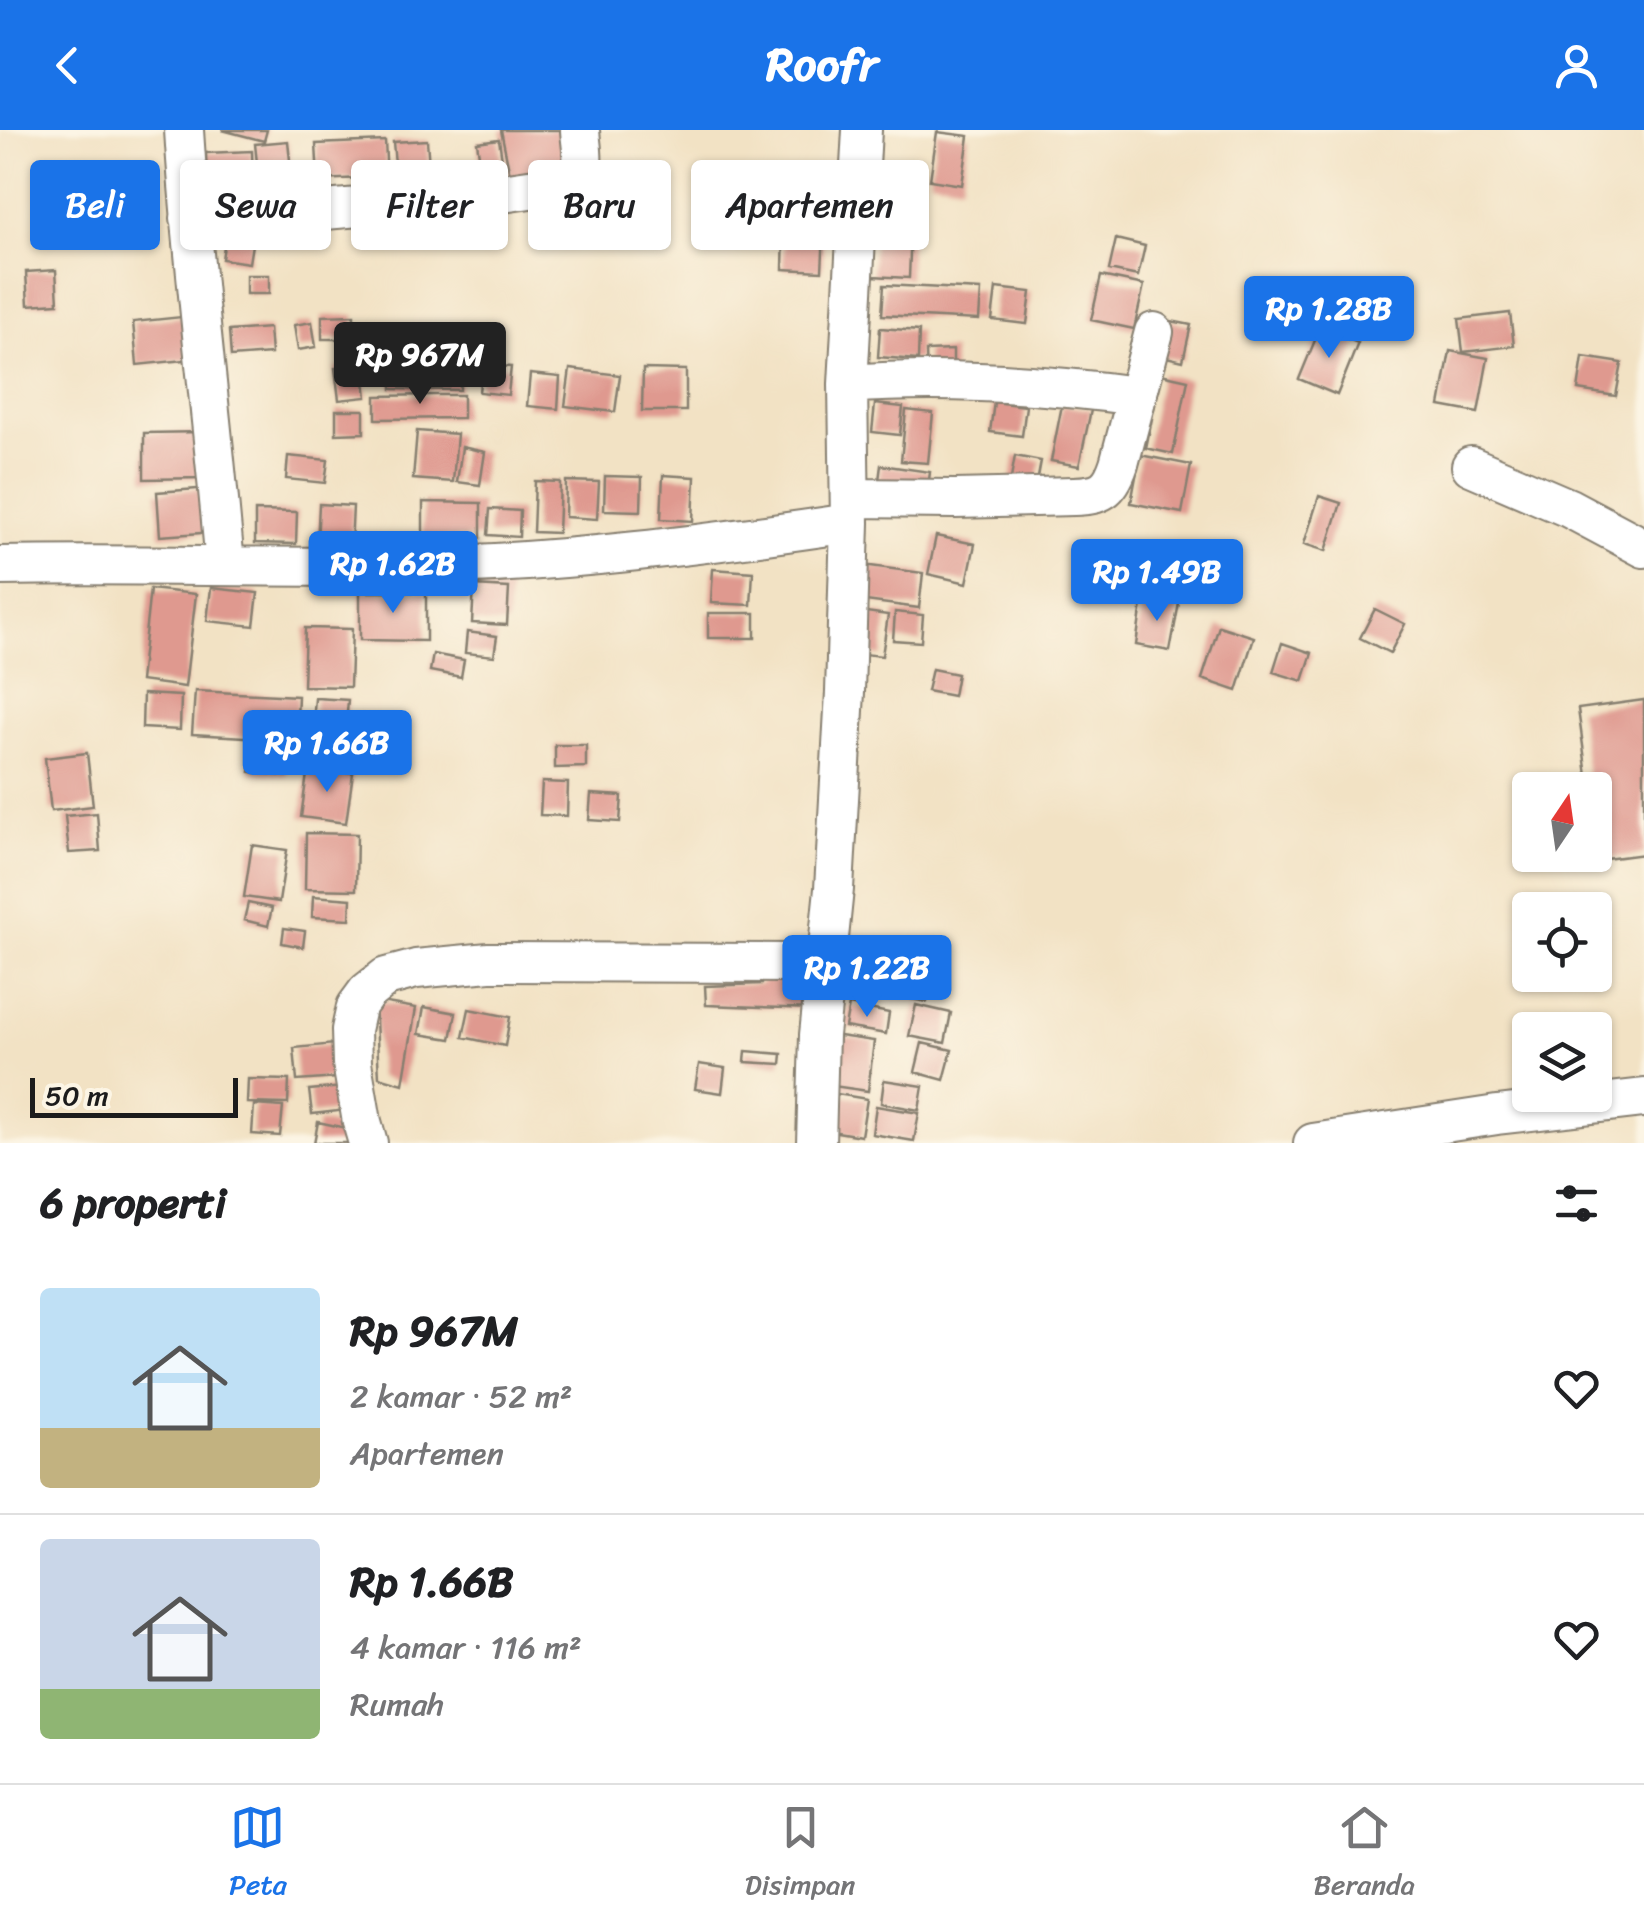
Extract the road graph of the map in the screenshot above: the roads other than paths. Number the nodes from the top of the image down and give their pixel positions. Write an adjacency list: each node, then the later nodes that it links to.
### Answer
1 (184, 130): 4 (street)
2 (580, 130): 5 (street)
3 (862, 130): 8 (street)
4 (186, 160)
5 (331, 209)
6 (193, 250): 14 (street)
7 (1154, 332): 9 (street)
8 (848, 384): 9 (street); 11 (street)
9 (1136, 396): 11 (street)
10 (1471, 466): 12 (street)
11 (850, 510): 14 (street); 15 (street)
12 (1644, 548)
13 (0, 566): 14 (street)
14 (225, 566)
15 (828, 960): 17 (street); 18 (street)
16 (1644, 1098): 19 (street)
17 (368, 1143)
18 (816, 1143)
19 (1313, 1143)

